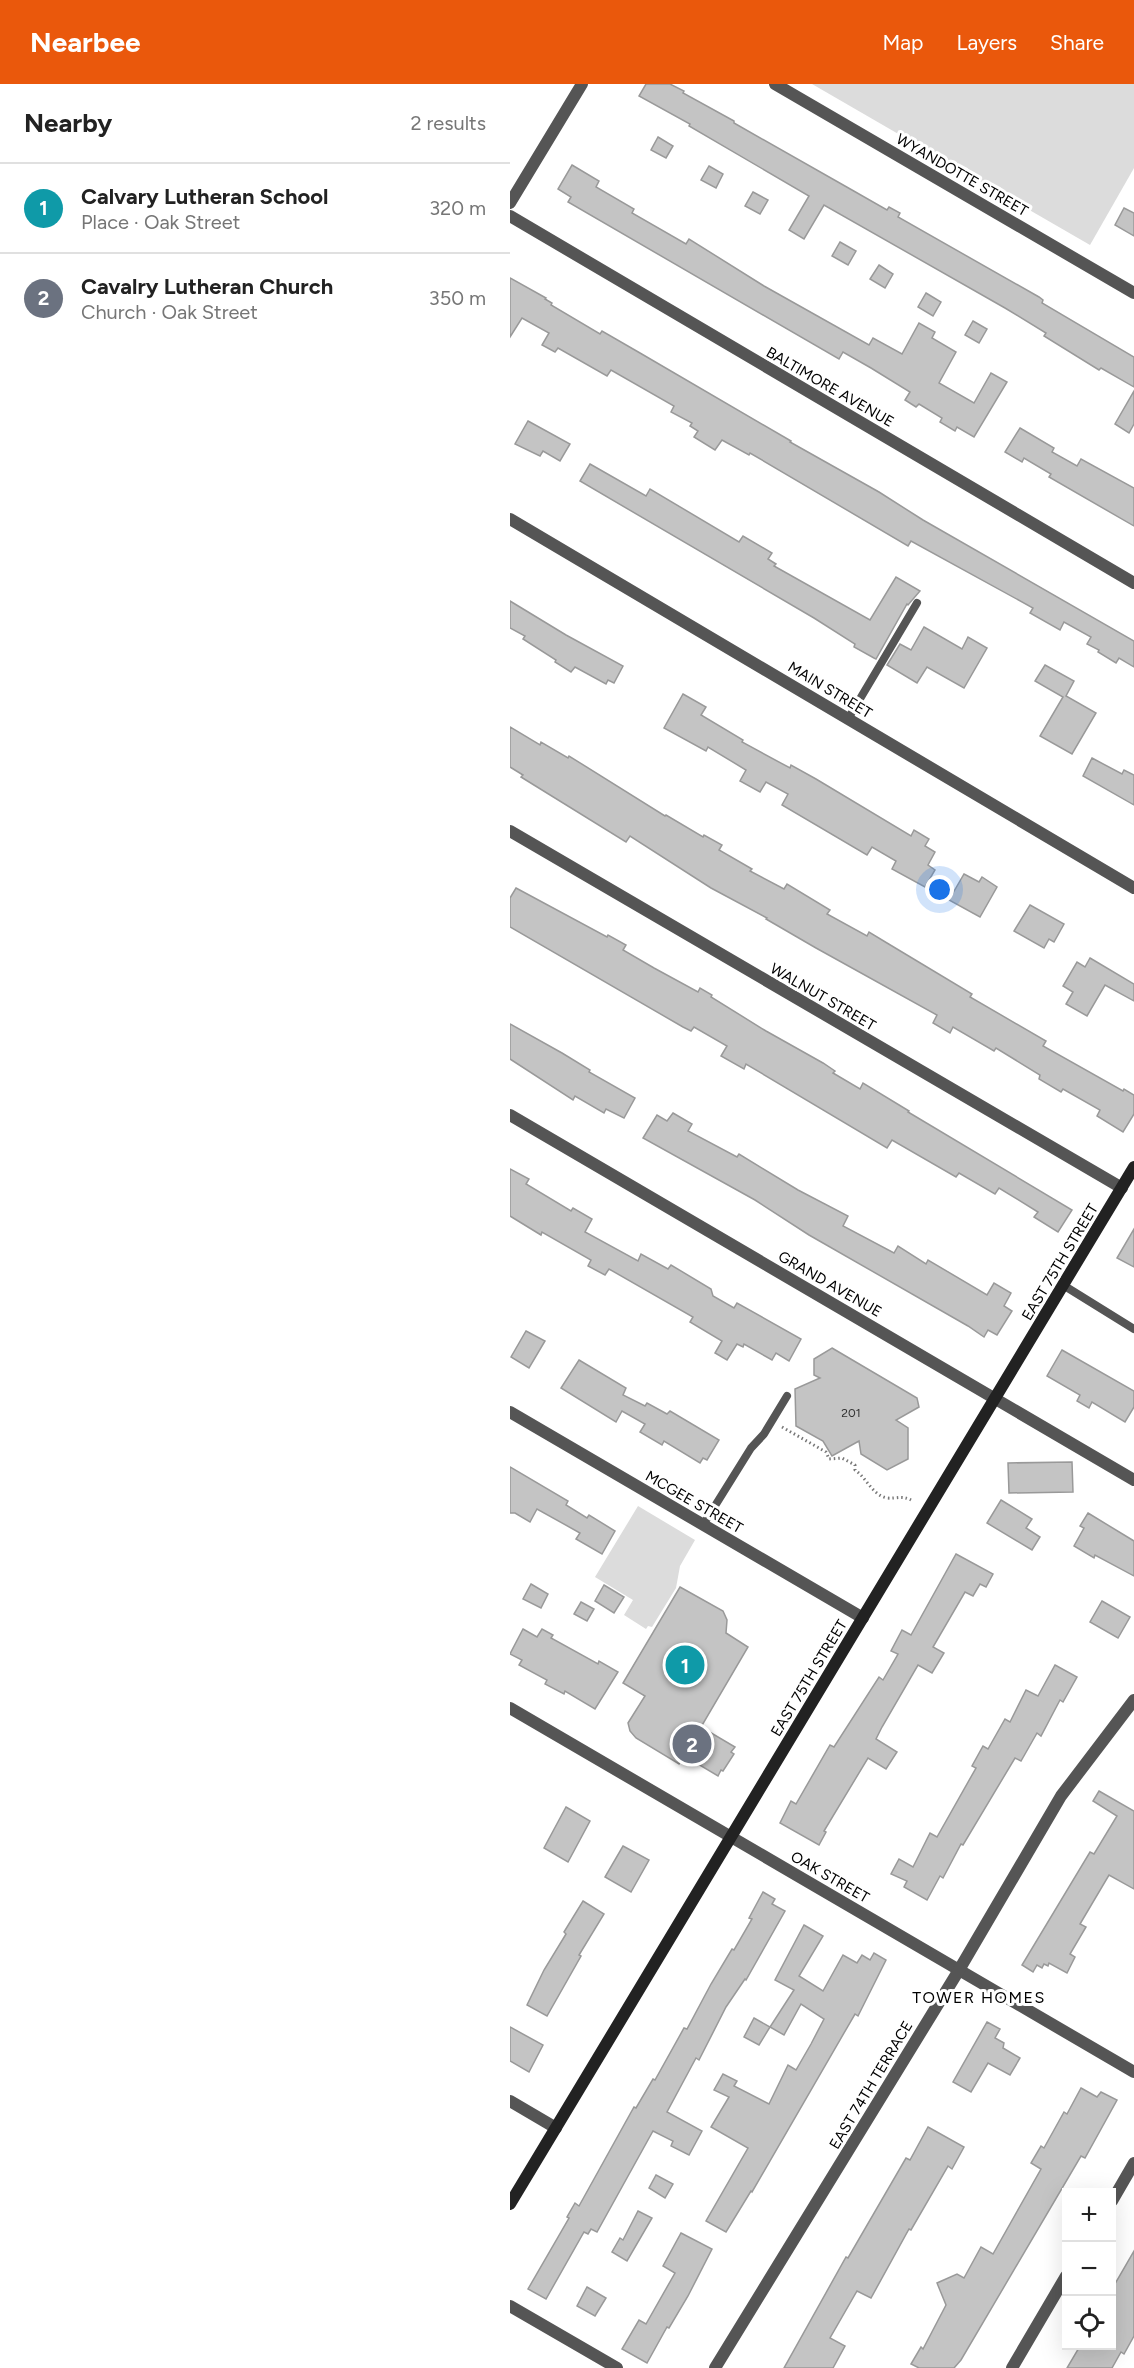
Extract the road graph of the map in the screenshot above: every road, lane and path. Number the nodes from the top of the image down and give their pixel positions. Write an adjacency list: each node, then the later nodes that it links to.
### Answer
1 (582, 84): 3 (street)
2 (776, 84): 5 (street, WYANDOTTE STREET)
3 (510, 203)
4 (510, 216): 7 (street, BALTIMORE AVENUE)
5 (1134, 293)
6 (510, 519): 9 (street, MAIN STREET)
7 (1134, 583)
8 (917, 603): 9 (lane)
9 (848, 718): 11 (street, MAIN STREET)
10 (510, 831): 13 (street, WALNUT STREET)
11 (1134, 888)
12 (510, 1115): 17 (street, GRAND AVENUE)
13 (1129, 1179): 14 (main road, EAST 75TH STREET)
14 (1063, 1286): 15 (lane); 17 (main road, EAST 75TH STREET)
15 (1134, 1329)
16 (787, 1396): 19 (lane)
17 (995, 1397): 20 (street, GRAND AVENUE); 23 (main road, EAST 75TH STREET)
18 (510, 1412): 22 (street, MCGEE STREET)
19 (772, 1421): 21 (path); 22 (lane)
20 (1134, 1480)
21 (910, 1500)
22 (703, 1525): 23 (street, MCGEE STREET)
23 (863, 1618): 26 (main road, EAST 75TH STREET)
24 (1134, 1700): 27 (street, EAST 74TH TERRACE)
25 (510, 1708): 26 (street, OAK STREET)
26 (731, 1837): 27 (street, OAK STREET); 30 (main road, EAST 75TH STREET)
27 (958, 1970): 28 (street, OAK STREET); 37 (street, EAST 74TH TERRACE)
28 (1134, 2072)
29 (510, 2101): 30 (street)
30 (556, 2128): 33 (main road, EAST 75TH STREET)
31 (1134, 2163): 32 (street)
32 (1116, 2193)
33 (510, 2204)
34 (1062, 2283): 38 (street)
35 (510, 2306): 36 (street)
36 (617, 2368)
37 (715, 2368)
38 (1012, 2368)

